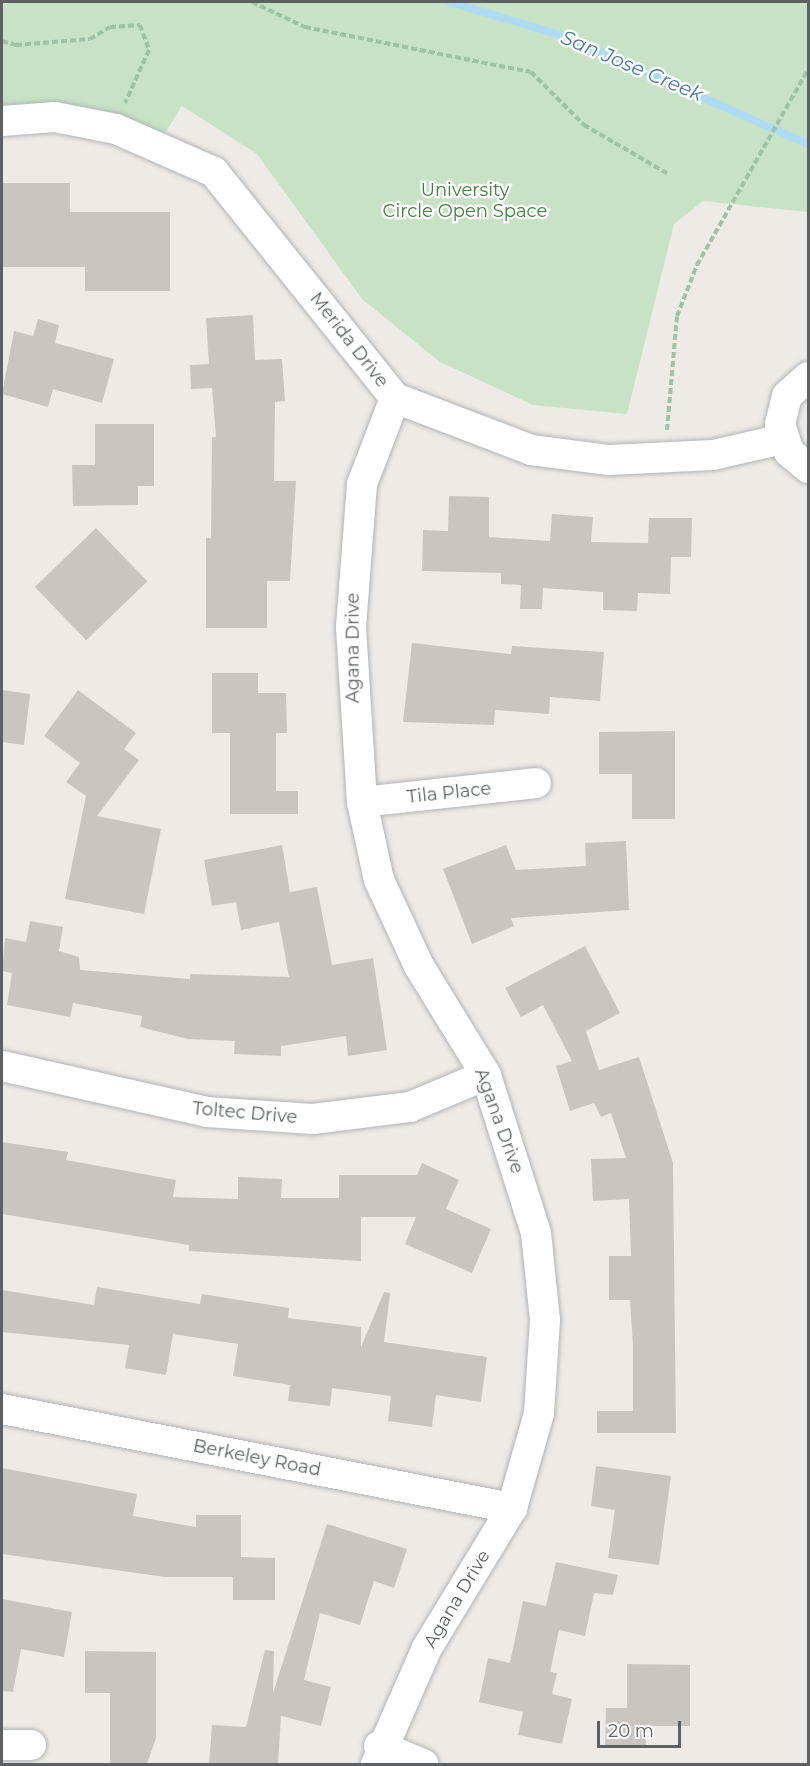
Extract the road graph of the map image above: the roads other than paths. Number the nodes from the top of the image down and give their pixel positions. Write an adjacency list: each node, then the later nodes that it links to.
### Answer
1 (2, 121): 3 (street, Merida Drive)
2 (808, 377): 4 (street)
3 (395, 398): 4 (street, Merida Drive); 7 (street, Agana Drive)
4 (783, 439): 5 (street)
5 (808, 468)
6 (536, 783): 7 (street, Tila Place)
7 (363, 802): 9 (street, Agana Drive)
8 (2, 1066): 9 (street, Toltec Drive)
9 (486, 1075): 11 (street, Agana Drive)
10 (2, 1409): 11 (street, Berkeley Road)
11 (512, 1508): 14 (street, Agana Drive)
12 (2, 1744): 13 (street)
13 (31, 1745)
14 (377, 1755): 15 (street)
15 (423, 1764)

